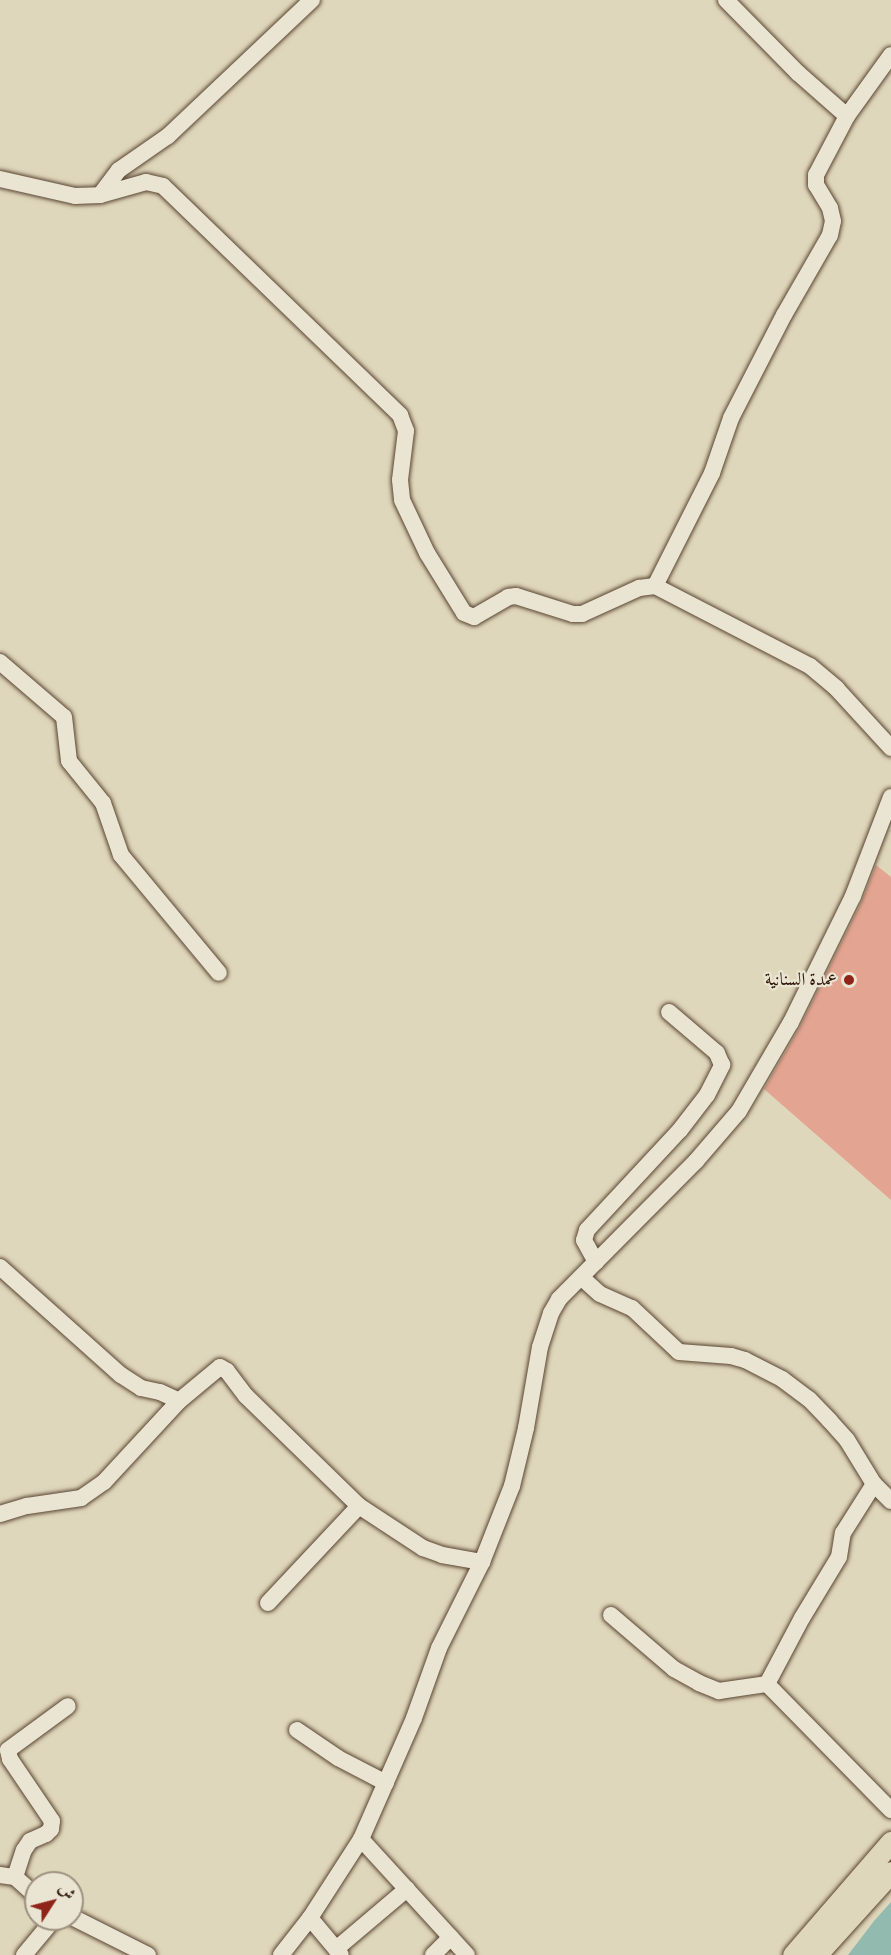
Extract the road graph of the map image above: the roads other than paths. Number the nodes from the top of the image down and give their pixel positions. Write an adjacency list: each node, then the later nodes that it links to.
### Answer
1 (312, 0): 6 (street)
2 (726, 0): 4 (street)
3 (891, 55): 4 (street)
4 (847, 116): 7 (street)
5 (0, 179): 6 (street)
6 (99, 195): 7 (street)
7 (655, 586): 9 (street)
8 (0, 662): 11 (street)
9 (891, 748)
10 (891, 797): 13 (street)
11 (219, 974)
12 (669, 1012): 13 (street)
13 (596, 1262): 15 (street)
14 (0, 1267): 16 (street)
15 (581, 1277): 17 (street); 21 (street)
16 (179, 1401): 19 (street); 20 (street)
17 (874, 1484): 18 (street); 24 (street)
18 (891, 1501)
19 (359, 1506): 21 (street); 22 (street)
20 (0, 1515)
21 (482, 1562): 27 (street)
22 (268, 1603)
23 (611, 1615): 24 (street)
24 (767, 1684): 28 (street)
25 (68, 1706): 32 (street)
26 (297, 1730): 27 (street)
27 (386, 1783): 29 (street)
28 (891, 1810)
29 (361, 1839): 34 (street); 35 (street)
30 (891, 1842): 45 (main road)
31 (891, 1872): 46 (main road)
32 (8, 1876): 33 (street)
33 (24, 1887)
34 (407, 1889): 38 (street); 39 (street)
35 (310, 1918): 39 (street); 42 (street)
36 (84, 1923): 41 (street)
37 (43, 1931): 40 (street)
38 (451, 1937): 43 (street); 44 (street)
39 (338, 1952)
40 (24, 1955)
41 (148, 1955)
42 (281, 1955)
43 (433, 1955)
44 (467, 1955)
45 (793, 1955)
46 (816, 1955)

